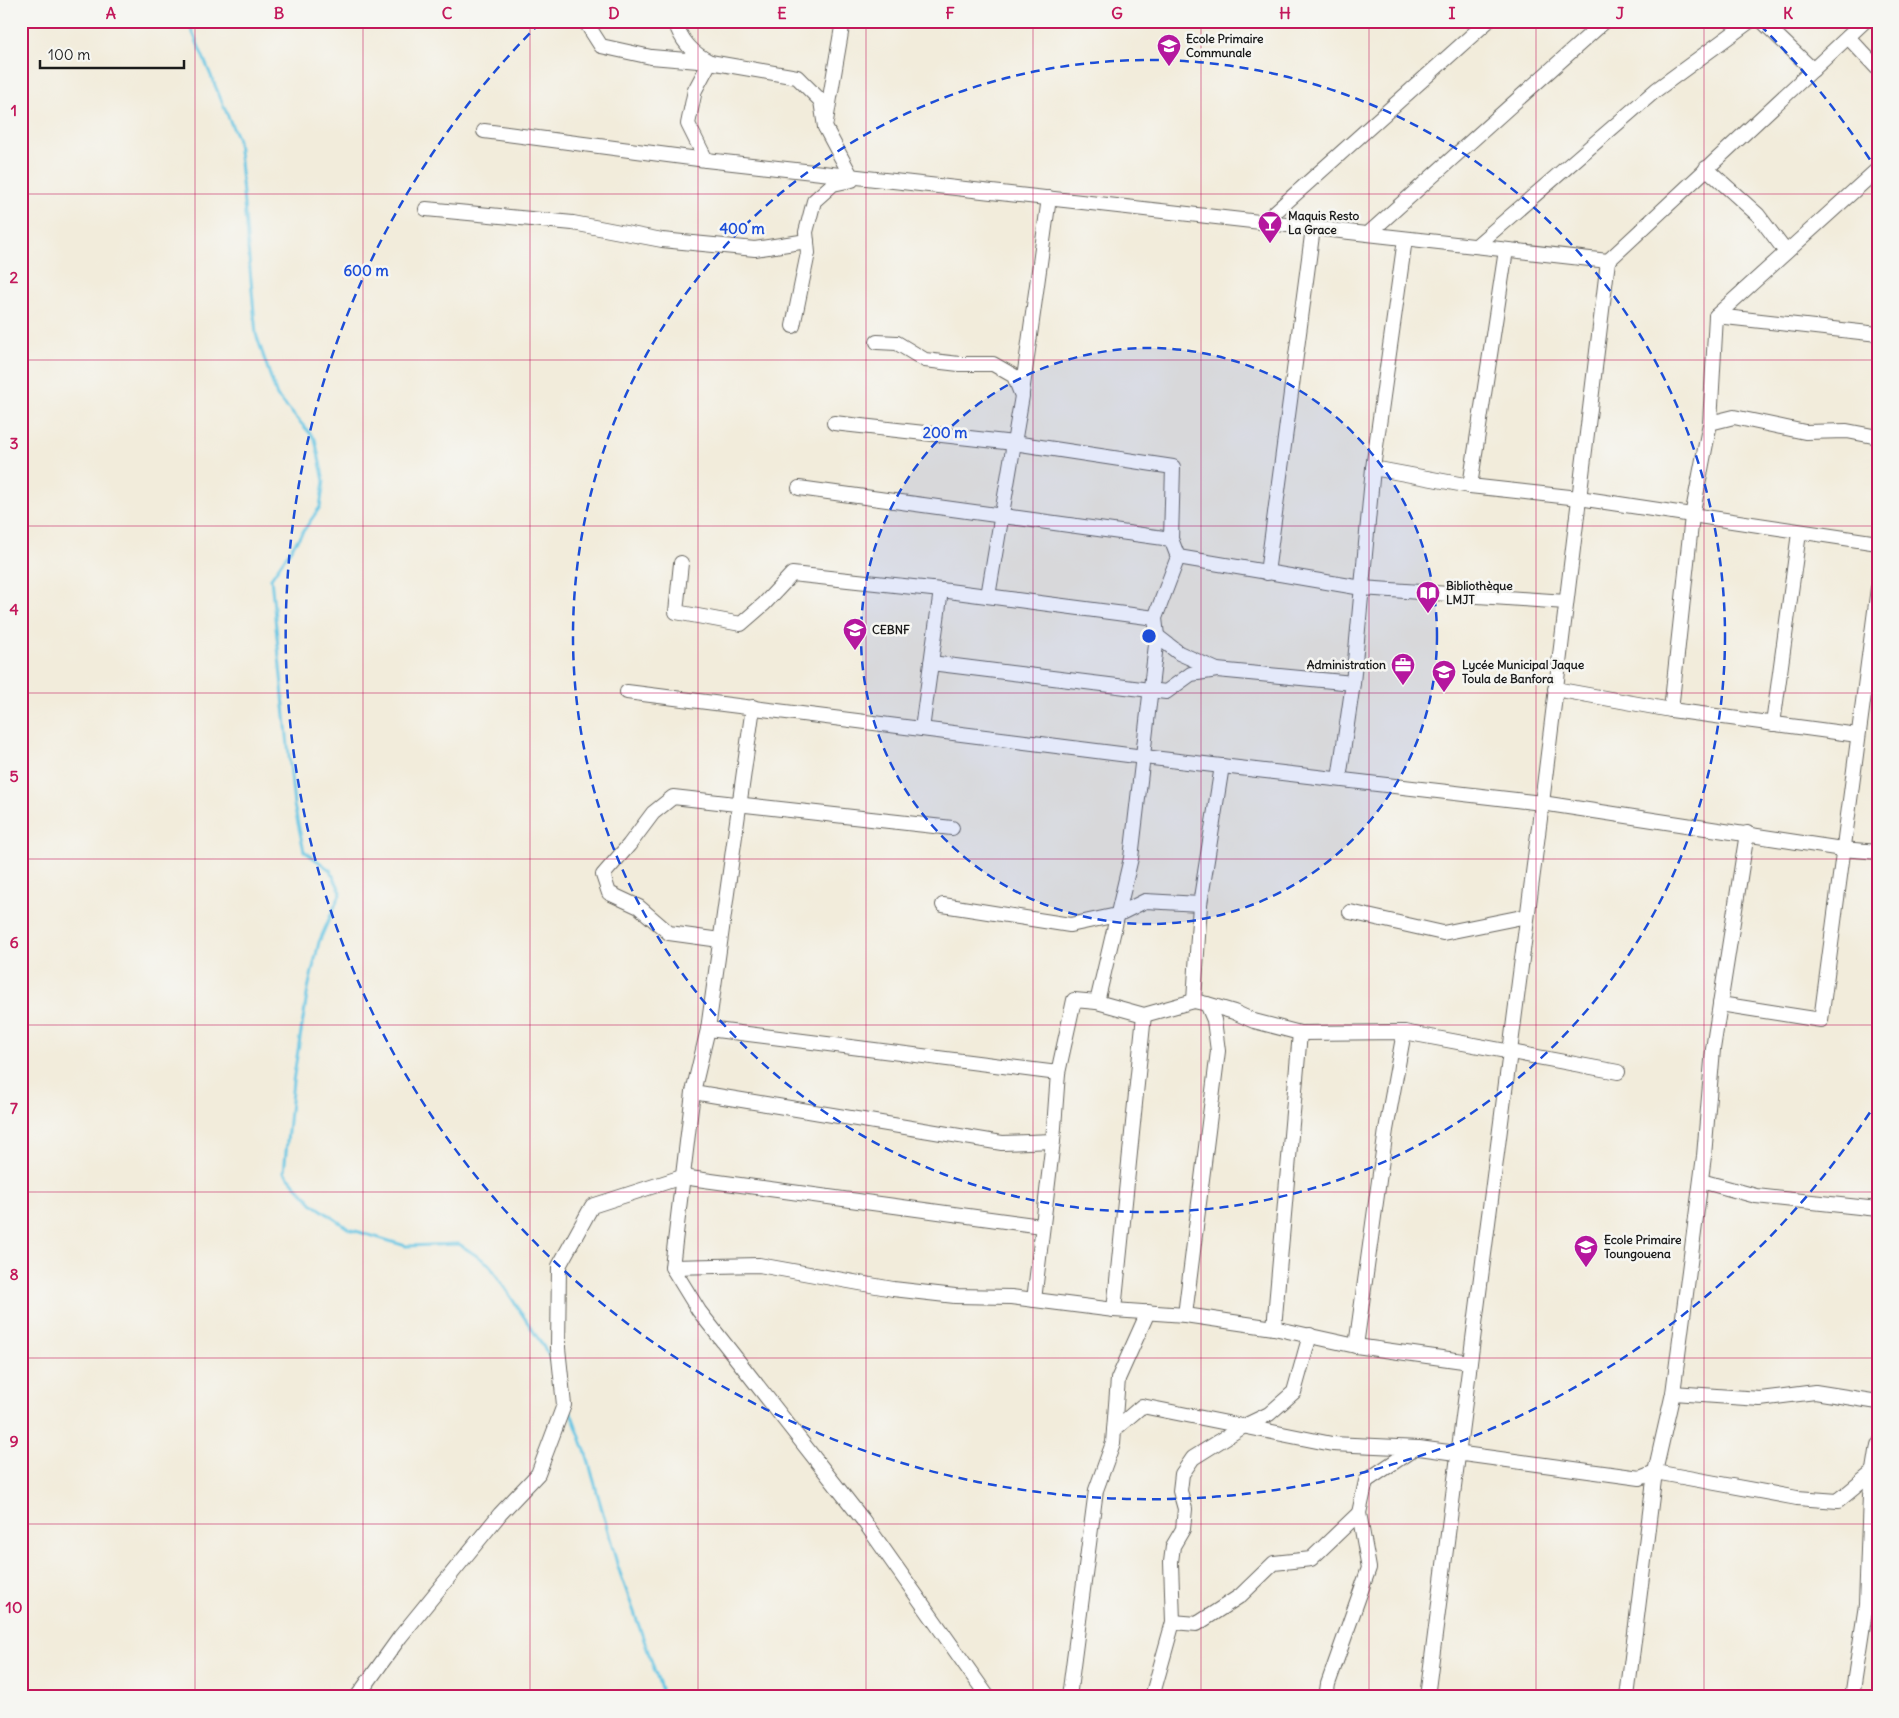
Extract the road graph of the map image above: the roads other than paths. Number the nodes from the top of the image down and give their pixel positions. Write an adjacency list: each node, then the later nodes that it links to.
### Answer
1 (585, 21): 10 (street)
2 (675, 21): 10 (street)
3 (843, 21): 13 (street)
4 (1488, 21): 21 (street)
5 (1750, 21): 26 (street)
6 (1762, 21): 11 (street)
7 (1865, 21): 9 (street)
8 (1597, 24): 23 (street)
9 (1848, 37): 11 (street); 12 (street)
10 (710, 62): 13 (street); 15 (street)
11 (1813, 70): 16 (street)
12 (1878, 70)
13 (825, 126): 18 (street)
14 (484, 131): 15 (street)
15 (706, 160): 18 (street)
16 (1706, 168): 28 (street); 29 (street)
17 (1877, 173): 28 (street)
18 (858, 177): 19 (street); 25 (street)
19 (1049, 198): 21 (street); 34 (street)
20 (426, 208): 25 (street)
21 (1263, 222): 22 (street)
22 (1313, 228): 23 (street); 50 (street)
23 (1368, 234): 24 (street)
24 (1405, 238): 26 (street); 39 (street)
25 (807, 241): 31 (street)
26 (1476, 246): 27 (street)
27 (1506, 250): 29 (street); 40 (street)
28 (1786, 252): 30 (street)
29 (1608, 261): 42 (street)
30 (1716, 316): 32 (street); 35 (street)
31 (793, 326)
32 (1878, 334)
33 (877, 342): 34 (street)
34 (1022, 396): 38 (street)
35 (1710, 422): 37 (street); 44 (street)
36 (834, 423): 38 (street)
37 (1878, 437)
38 (1014, 442): 43 (street); 46 (street)
39 (1373, 468): 40 (street); 51 (street)
40 (1470, 486): 42 (street)
41 (798, 488): 43 (street)
42 (1579, 498): 44 (street); 55 (street)
43 (1002, 516): 46 (street); 54 (street)
44 (1692, 516): 45 (street); 65 (street)
45 (1799, 533): 47 (street); 66 (street)
46 (1171, 540): 48 (street)
47 (1878, 543)
48 (1178, 558): 50 (street); 56 (street)
49 (681, 563): 53 (street)
50 (1267, 573): 51 (street)
51 (1362, 588): 55 (street); 60 (street)
52 (1878, 588): 68 (street)
53 (941, 590): 54 (street); 58 (street)
54 (988, 596): 56 (street)
55 (1566, 602): 61 (street)
56 (1155, 618): 57 (street)
57 (1157, 636): 59 (street); 62 (street)
58 (931, 663): 62 (street); 67 (street)
59 (1217, 670): 60 (street); 62 (street)
60 (1352, 682): 71 (street)
61 (1555, 689): 65 (street); 72 (street)
62 (1150, 691): 69 (street)
63 (627, 692): 64 (street)
64 (753, 707): 67 (street); 73 (street)
65 (1672, 710): 66 (street)
66 (1773, 724): 68 (street)
67 (922, 729): 69 (street)
68 (1858, 735): 76 (street)
69 (1144, 757): 70 (street); 81 (street)
70 (1222, 766): 71 (street); 78 (street)
71 (1339, 779): 72 (street)
72 (1542, 803): 75 (street); 82 (street)
73 (740, 806): 74 (street); 83 (street); 83 (street)
74 (952, 828)
75 (1747, 833): 76 (street); 86 (street)
76 (1842, 849): 77 (street); 86 (street)
77 (1878, 852)
78 (1200, 904): 81 (street); 85 (street)
79 (943, 905): 81 (street)
80 (1350, 912): 82 (street)
81 (1117, 915): 84 (street)
82 (1527, 916): 91 (street)
83 (720, 940): 88 (street)
84 (1097, 1002): 87 (street); 93 (street)
85 (1201, 1002): 87 (street); 90 (street); 104 (street)
86 (1720, 1004): 97 (street)
87 (1144, 1015): 102 (street)
88 (708, 1029): 93 (street); 94 (street)
89 (1404, 1032): 90 (street); 91 (street); 107 (street)
90 (1300, 1033): 105 (street)
91 (1510, 1052): 92 (street); 108 (street)
92 (1618, 1072)
93 (1058, 1073): 95 (street)
94 (693, 1092): 95 (street); 96 (street)
95 (1053, 1141): 99 (street)
96 (682, 1177): 99 (street); 100 (street); 121 (street)
97 (1701, 1181): 98 (street); 109 (street)
98 (1878, 1209)
99 (1041, 1226): 101 (street)
100 (672, 1267): 101 (street); 122 (street)
101 (1034, 1300): 102 (street)
102 (1114, 1310): 103 (street)
103 (1148, 1312): 104 (street); 112 (street)
104 (1184, 1314): 105 (street)
105 (1274, 1328): 106 (street)
106 (1310, 1335): 107 (street); 111 (street)
107 (1356, 1346): 108 (street)
108 (1470, 1362): 115 (street)
109 (1673, 1392): 110 (street); 117 (street)
110 (1878, 1402)
111 (1244, 1426): 112 (street); 114 (street); 120 (street)
112 (1114, 1430): 123 (street)
113 (1878, 1445): 116 (street)
114 (1415, 1448): 115 (street); 119 (street)
115 (1459, 1452): 117 (street); 126 (street)
116 (1876, 1470): 117 (street); 118 (street)
117 (1655, 1472): 127 (street)
118 (1874, 1496): 128 (street)
119 (1359, 1514): 120 (street); 125 (street)
120 (1173, 1622): 124 (street)
121 (357, 1697)
122 (988, 1697)
123 (1069, 1697)
124 (1152, 1697)
125 (1326, 1697)
126 (1427, 1697)
127 (1628, 1697)
128 (1852, 1697)

